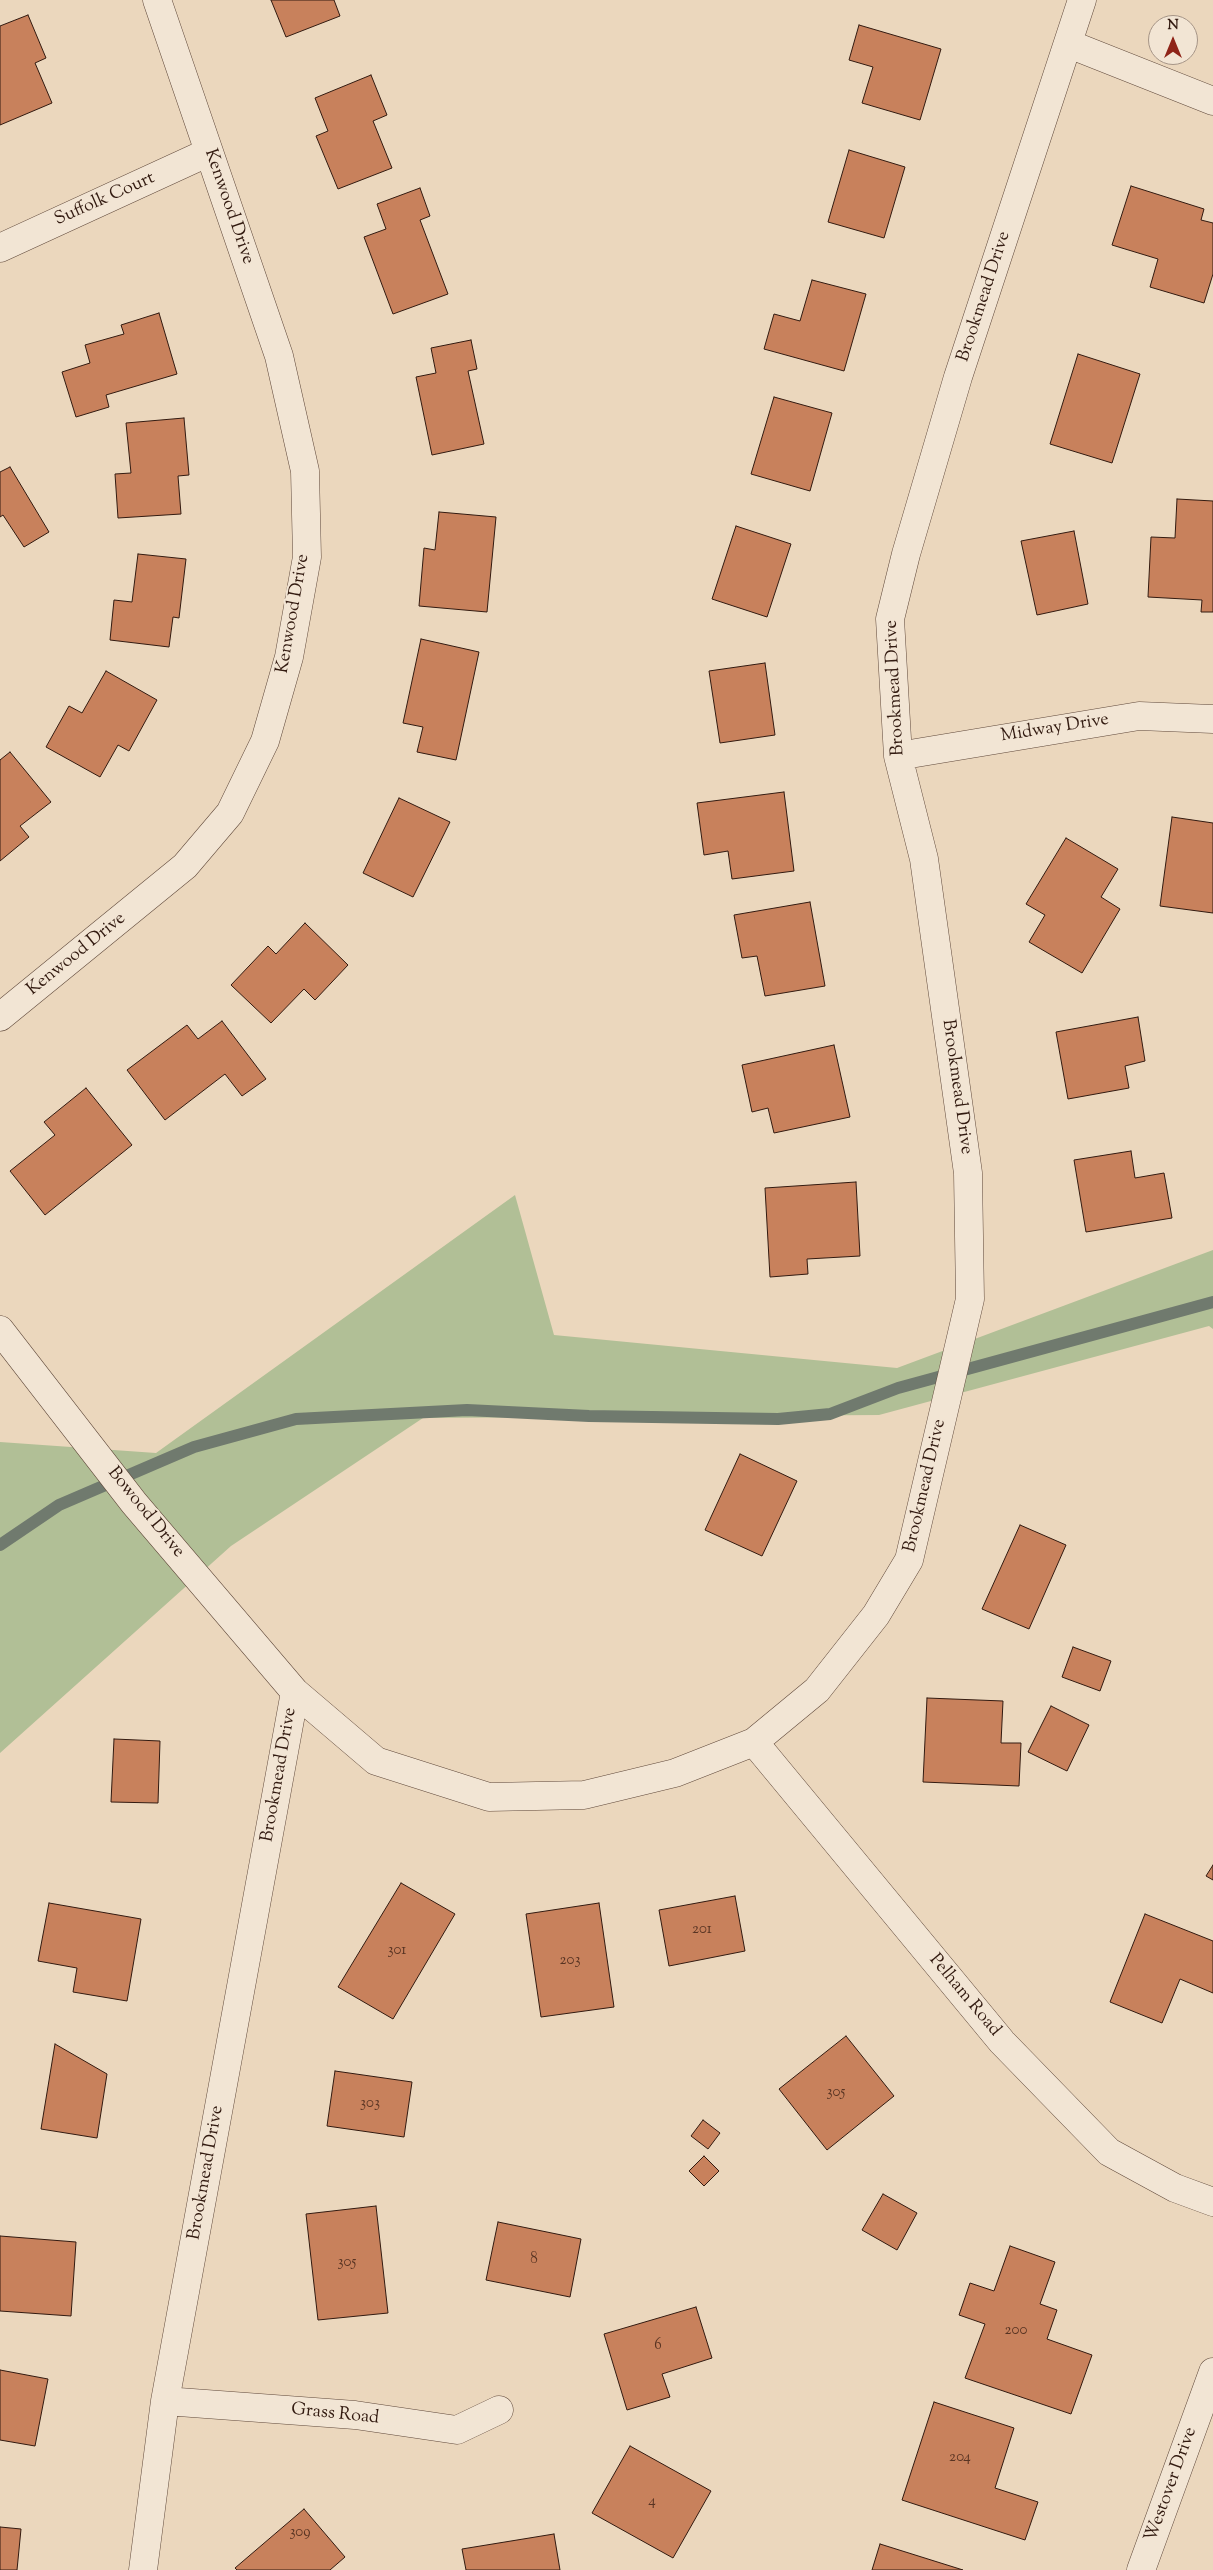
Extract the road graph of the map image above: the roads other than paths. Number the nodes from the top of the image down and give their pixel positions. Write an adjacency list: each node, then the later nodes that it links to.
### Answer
1 (157, 0): 5 (street, Kenwood Drive)
2 (1082, 0): 3 (street, Brookmead Drive)
3 (1069, 44): 4 (street); 8 (street, Brookmead Drive)
4 (1213, 101)
5 (210, 152): 6 (street, Suffolk Court); 9 (street, Kenwood Drive)
6 (0, 248)
7 (1213, 718): 8 (street, Midway Drive)
8 (898, 756): 12 (street, Brookmead Drive)
9 (0, 1017)
10 (0, 1330): 11 (street, Bowood Drive)
11 (295, 1692): 12 (street, Brookmead Drive); 15 (street, Brookmead Drive)
12 (754, 1742): 13 (street, Pelham Road)
13 (1213, 2202)
14 (1213, 2372): 18 (street, Westover Drive)
15 (165, 2401): 16 (street, Grass Road); 17 (street, Brookmead Drive)
16 (499, 2410)
17 (143, 2570)
18 (1141, 2570)

